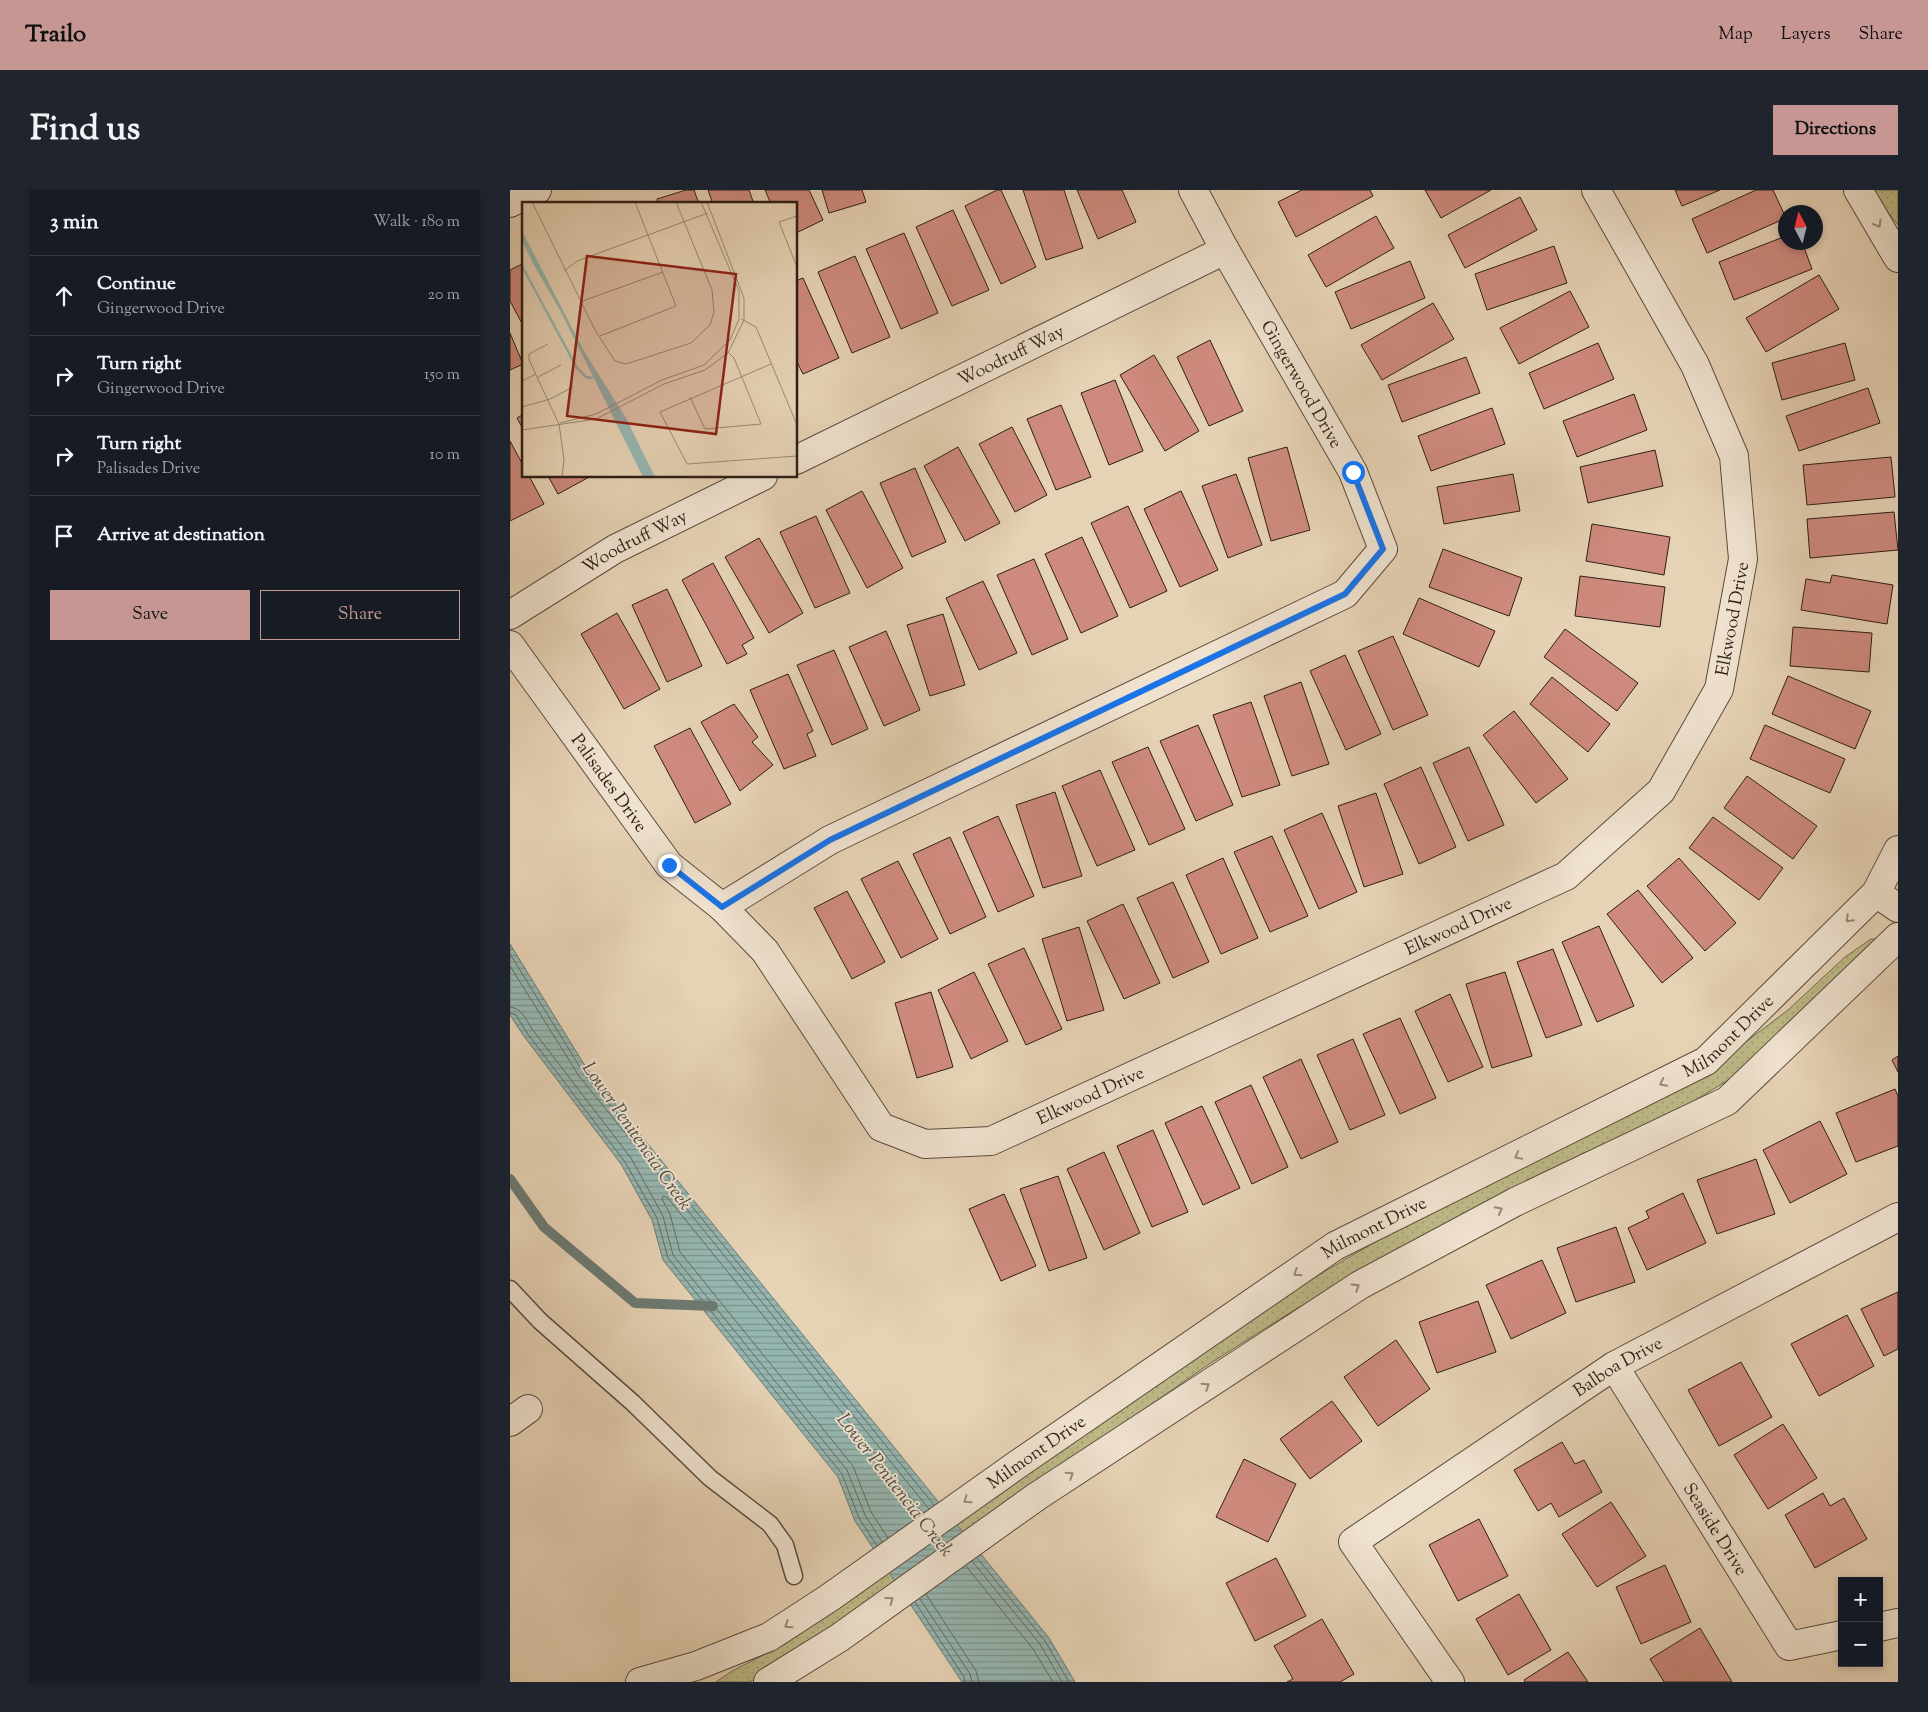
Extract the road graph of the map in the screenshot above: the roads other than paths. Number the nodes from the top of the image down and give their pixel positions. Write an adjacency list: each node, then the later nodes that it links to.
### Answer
1 (537, 190): 5 (street)
2 (1193, 190): 6 (street, Gingerwood Drive)
3 (1596, 190): 14 (street, Elkwood Drive)
4 (1858, 190): 7 (street, one-way to 7)
5 (510, 203)
6 (1225, 250): 8 (street, Woodruff Way); 14 (street, Gingerwood Drive)
7 (1898, 258)
8 (798, 459)
9 (759, 478): 10 (street, Woodruff Way)
10 (510, 615)
11 (510, 645): 14 (street, Palisades Drive)
12 (1898, 850): 13 (street, Milmont Drive)
13 (1876, 892): 15 (street); 24 (street, Milmont Drive, one-way to 24)
14 (722, 907)
15 (1898, 908)
16 (1898, 936): 25 (street, Milmont Drive, one-way to 16)
17 (1898, 1217): 19 (street, Balboa Drive)
18 (510, 1289): 20 (lane)
19 (1614, 1366): 23 (street, Seaside Drive); 26 (street, Balboa Drive)
20 (794, 1576)
21 (1898, 1623): 22 (street)
22 (1883, 1626)
23 (1838, 1636)
24 (640, 1682)
25 (768, 1682)
26 (1450, 1682)

